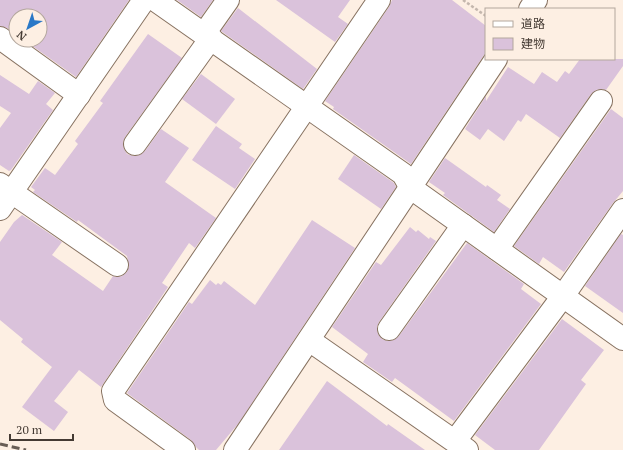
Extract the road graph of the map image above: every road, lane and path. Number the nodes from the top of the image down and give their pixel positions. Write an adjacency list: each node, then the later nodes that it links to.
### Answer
1 (144, 0): 10 (street)
2 (155, 0): 7 (street)
3 (228, 0): 7 (street)
4 (379, 0): 12 (street)
5 (463, 0): 6 (path)
6 (485, 15)
7 (208, 36): 12 (street); 13 (street)
8 (0, 38): 10 (street)
9 (495, 60): 14 (street)
10 (79, 94): 15 (street)
11 (601, 101): 18 (street)
12 (307, 106): 14 (street); 25 (street)
13 (135, 144)
14 (411, 188): 17 (street); 23 (street)
15 (4, 195): 19 (street)
16 (623, 210): 20 (street)
17 (463, 225): 18 (street); 21 (street)
18 (497, 249): 20 (street)
19 (117, 265)
20 (563, 296): 22 (street); 24 (street)
21 (389, 329)
22 (623, 339)
23 (309, 340): 24 (street); 26 (street)
24 (461, 445)
25 (184, 450)
26 (236, 450)

